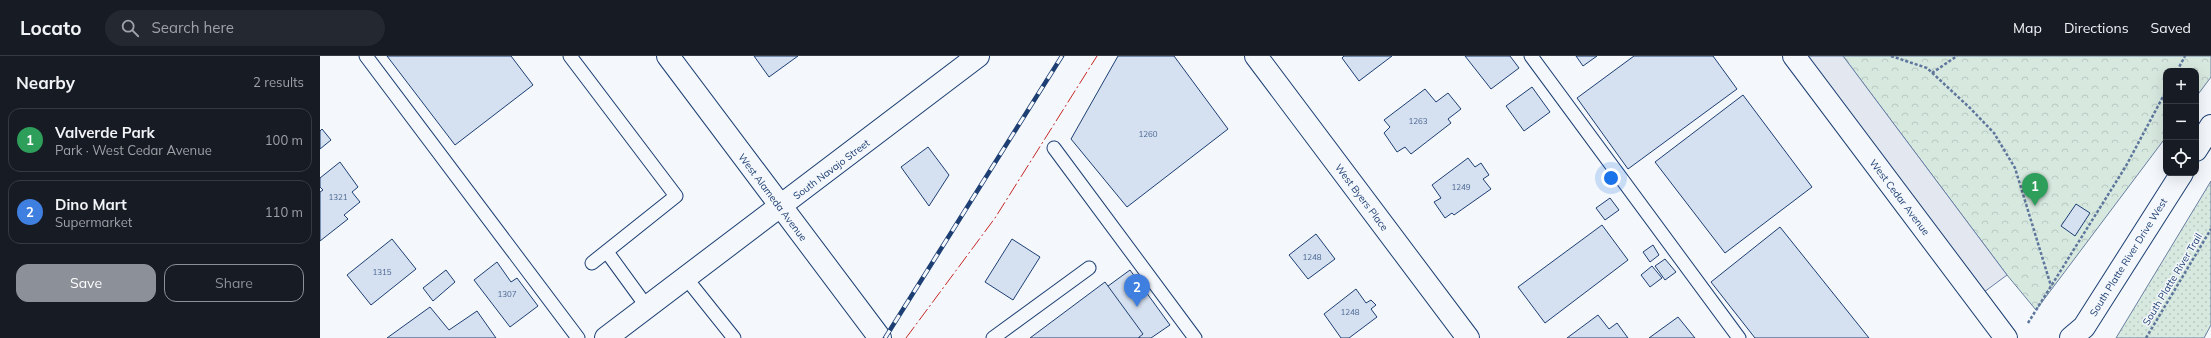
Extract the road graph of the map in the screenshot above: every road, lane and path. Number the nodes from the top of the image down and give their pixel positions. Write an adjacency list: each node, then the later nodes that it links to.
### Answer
1 (366, 56): 27 (lane)
2 (570, 56): 20 (lane)
3 (668, 56): 18 (street, West Alameda Avenue)
4 (978, 56): 18 (street, South Navajo Street)
5 (1256, 56): 33 (street, West Byers Place)
6 (1531, 56): 34 (lane)
7 (1794, 56): 35 (street, West Cedar Avenue)
8 (1891, 56): 12 (path)
9 (1957, 56): 12 (path)
10 (2185, 56): 11 (path)
11 (2179, 68)
12 (1932, 73): 24 (path)
13 (2163, 97): 24 (path)
14 (2211, 126): 15 (street)
15 (2199, 145)
16 (1054, 148): 32 (lane)
17 (2180, 176): 36 (street, South Platte River Drive West)
18 (780, 207): 23 (street, South Navajo Street); 30 (street, West Alameda Avenue)
19 (2211, 229): 37 (path, South Platte River Trail)
20 (607, 252): 21 (lane); 25 (lane)
21 (592, 263)
22 (1089, 268): 31 (lane)
23 (686, 278): 25 (street, South Navajo Street); 29 (lane)
24 (2051, 286): 26 (path)
25 (647, 307): 28 (street, South Navajo Street)
26 (2027, 325)
27 (578, 338)
28 (606, 338)
29 (734, 338)
30 (880, 338)
31 (993, 338)
32 (1195, 338)
33 (1468, 338)
34 (1739, 338)
35 (2006, 338)
36 (2071, 338)
37 (2146, 338)

